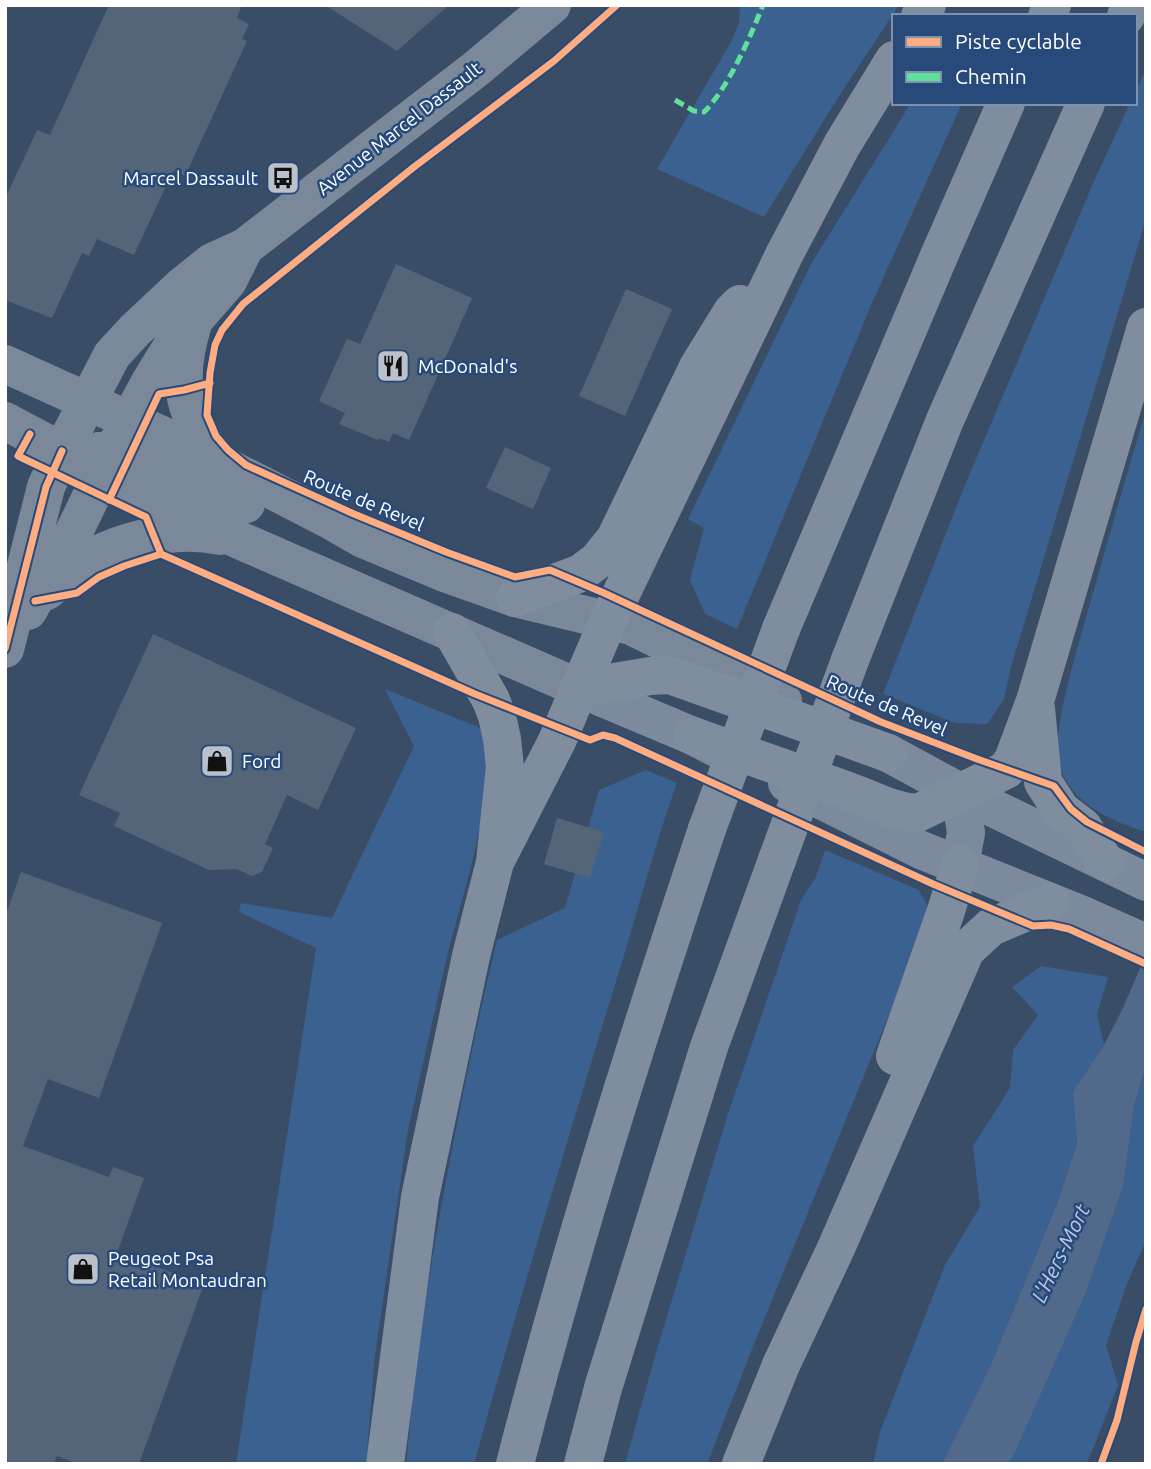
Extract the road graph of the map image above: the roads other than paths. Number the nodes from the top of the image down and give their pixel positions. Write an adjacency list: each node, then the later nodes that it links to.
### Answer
1 (552, 5): 5 (main road, Avenue Marcel Dassault)
2 (892, 63): 6 (highway)
3 (1005, 105): 35 (highway, bridge)
4 (1085, 105): 36 (highway, bridge)
5 (245, 247): 7 (main road, Avenue Marcel Dassault); 12 (main road, Avenue Marcel Dassault)
6 (785, 253): 17 (highway); 19 (highway)
7 (194, 318): 13 (main road, Avenue Marcel Dassault); 14 (main road)
8 (1146, 327): 23 (highway)
9 (5, 364): 12 (main road, Route de Revel)
10 (5, 385): 12 (main road)
11 (5, 421): 12 (main road, Route de Revel)
12 (77, 424): 13 (main road, Route de Revel); 13 (main road, Route de Revel); 21 (main road, Avenue Marcel Dassault)
13 (116, 448): 14 (main road, Route de Revel); 15 (main road); 16 (main road, Route de Revel); 18 (main road, Avenue Marcel Dassault)
14 (216, 463): 15 (main road, Route de Revel)
15 (363, 539): 17 (main road, Route de Revel)
16 (239, 540): 18 (main road); 20 (main road, Route de Revel)
17 (514, 598): 19 (main road, Route de Revel)
18 (35, 601): 21 (main road)
19 (608, 621): 22 (highway); 25 (main road, Route de Revel)
20 (452, 632): 22 (main road, Route de Revel); 27 (highway)
21 (7, 646)
22 (579, 688): 24 (main road, Route de Revel); 25 (highway); 27 (highway)
23 (1035, 701): 26 (highway); 28 (highway)
24 (693, 736): 26 (highway); 29 (main road, Route de Revel)
25 (888, 753): 26 (main road, Route de Revel)
26 (960, 792): 28 (main road, Route de Revel); 29 (main road)
27 (495, 862): 34 (highway)
28 (1105, 862): 30 (main road, Route de Revel)
29 (960, 865): 31 (main road, Route de Revel); 33 (highway)
30 (1146, 882)
31 (1067, 909): 32 (main road, Route de Revel); 33 (highway)
32 (1146, 943)
33 (837, 1246): 37 (highway)
34 (385, 1464)
35 (515, 1464)
36 (583, 1464)
37 (741, 1464)

